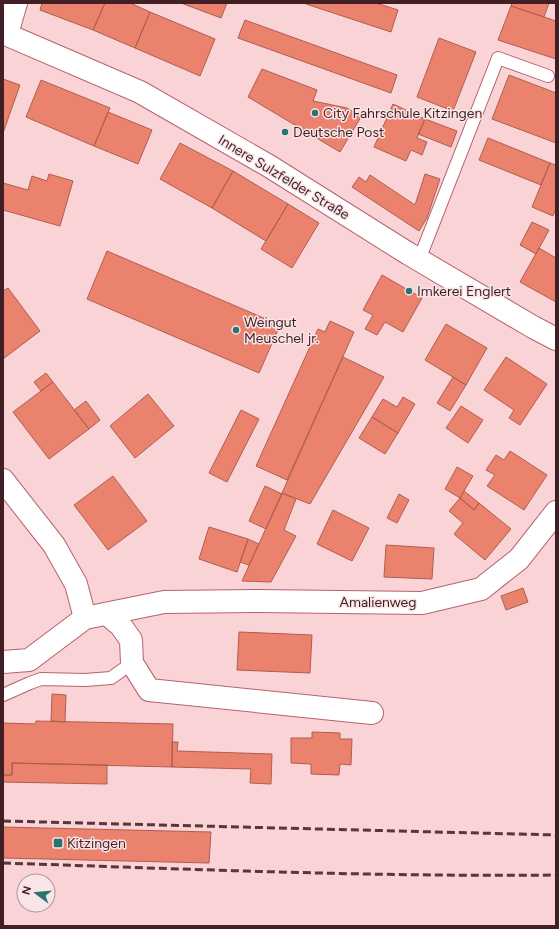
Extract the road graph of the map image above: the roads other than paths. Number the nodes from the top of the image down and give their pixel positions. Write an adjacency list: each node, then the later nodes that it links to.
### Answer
1 (16, 3): 2 (street)
2 (5, 34): 4 (street, Innere Sulzfelder Straße)
3 (548, 76): 4 (lane)
4 (419, 260): 5 (street, Innere Sulzfelder Straße)
5 (556, 339)
6 (3, 480): 9 (street)
7 (556, 512): 8 (street, Amalienweg)
8 (106, 614): 9 (street, Amalienweg); 12 (street)
9 (85, 618): 10 (street)
10 (29, 660): 11 (street); 13 (lane)
11 (3, 662)
12 (132, 663): 13 (lane); 15 (street)
13 (30, 683): 14 (lane)
14 (3, 696)
15 (372, 713)

